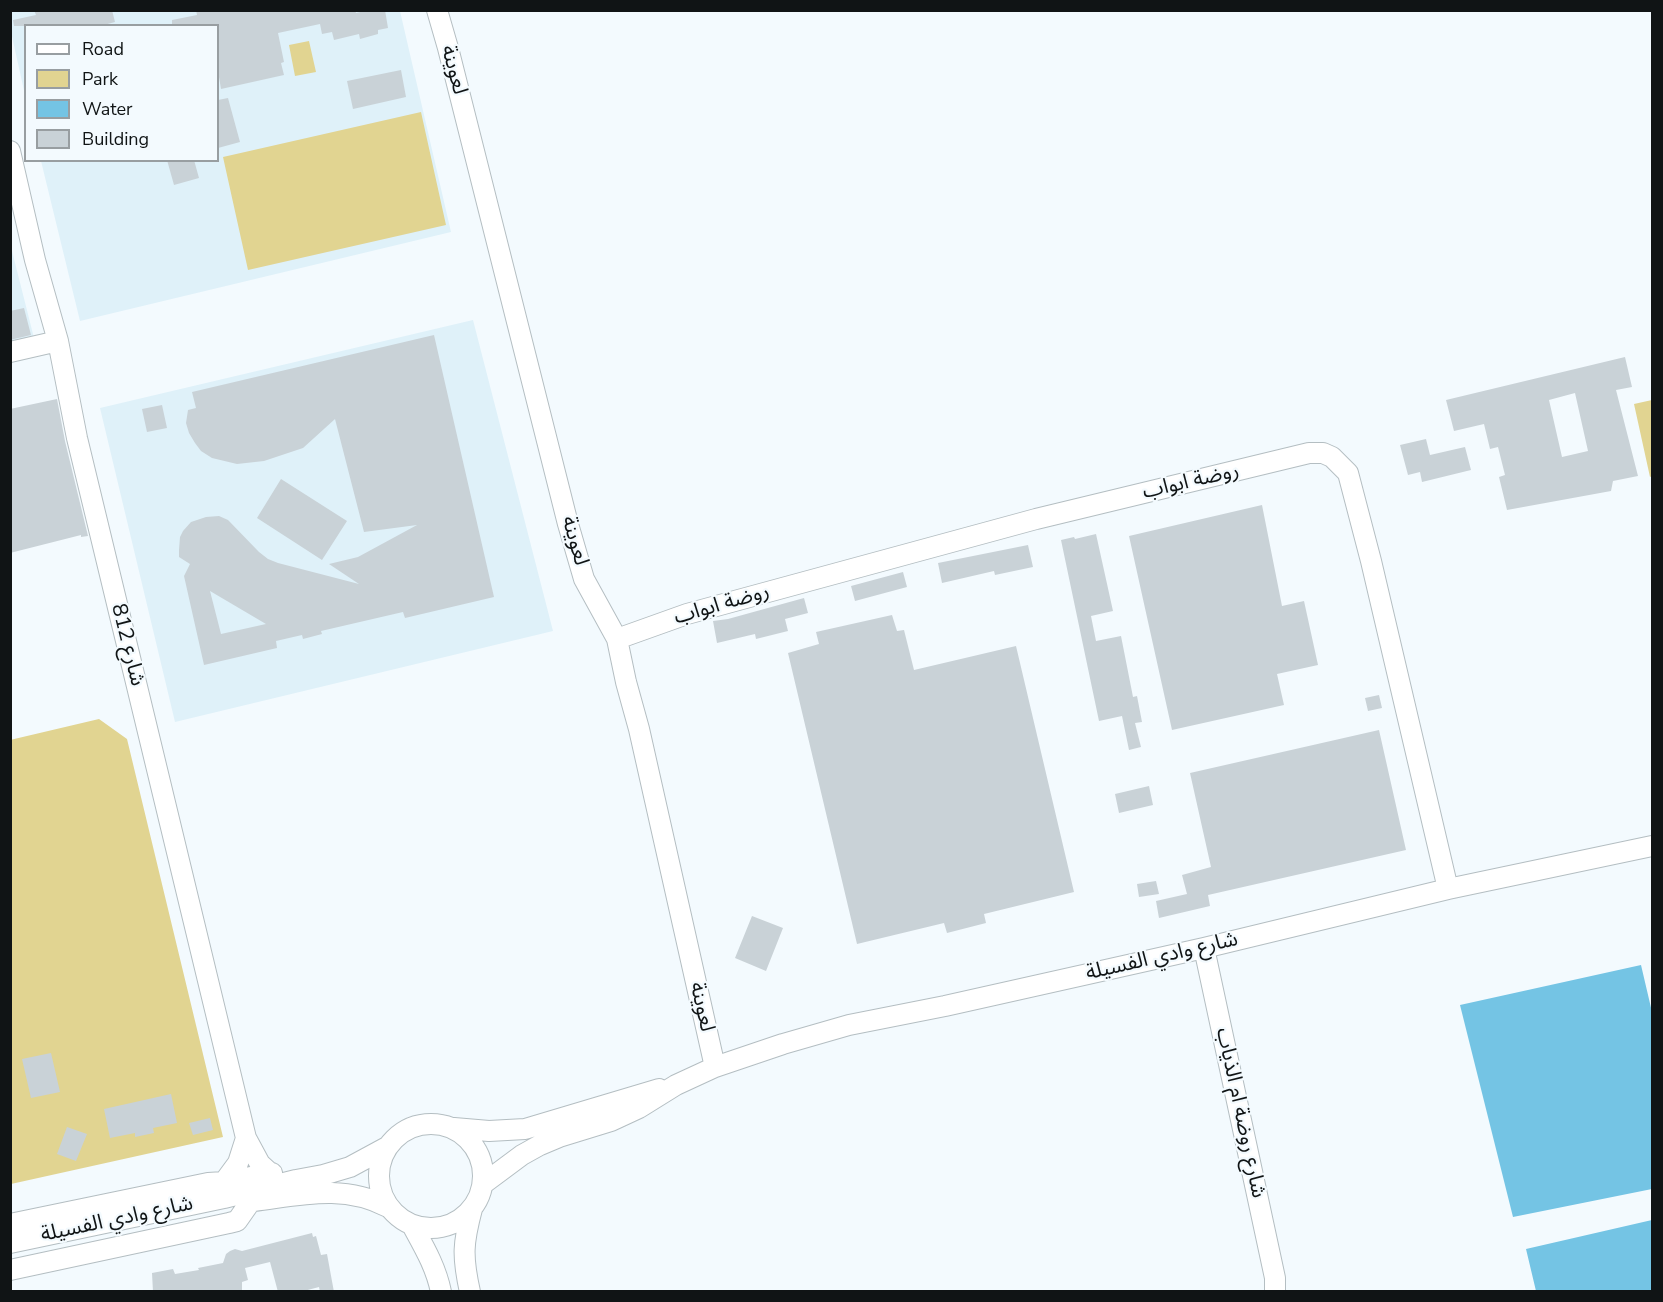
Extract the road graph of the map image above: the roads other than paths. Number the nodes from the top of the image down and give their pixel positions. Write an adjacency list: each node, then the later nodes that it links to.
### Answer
1 (437, 10): 5 (street, لعوينة)
2 (10, 151): 3 (street, شارع 812)
3 (58, 340): 4 (street); 12 (street, شارع 812)
4 (10, 352)
5 (617, 639): 7 (street, روضة ابواب); 9 (street, لعوينة)
6 (1653, 846): 7 (street, شارع وادي الفسيلة)
7 (1448, 889): 8 (street, شارع وادي الفسيلة)
8 (1204, 948): 9 (street, شارع وادي الفسيلة); 25 (street, شارع روضة ام الذياب)
9 (715, 1067): 10 (street, شارع وادي الفسيلة)
10 (676, 1085): 11 (street, شارع وادي الفسيلة); 16 (street, شارع وادي الفسيلة)
11 (453, 1127): 13 (street); 16 (street)
12 (246, 1138): 14 (street, شارع 812); 17 (street)
13 (387, 1147): 15 (street, شارع وادي الفسيلة); 19 (street)
14 (271, 1174): 15 (street); 17 (street)
15 (307, 1179): 17 (street, شارع وادي الفسيلة)
16 (483, 1184): 20 (street)
17 (224, 1190): 18 (street, شارع وادي الفسيلة); 21 (street); 23 (street, شارع وادي الفسيلة)
18 (251, 1201): 19 (street, شارع وادي الفسيلة); 24 (street)
19 (388, 1207): 22 (street)
20 (472, 1209): 22 (street); 27 (street)
21 (10, 1224)
22 (412, 1225): 26 (street)
23 (10, 1243)
24 (10, 1270)
25 (1278, 1287)
26 (441, 1292)
27 (470, 1292)

